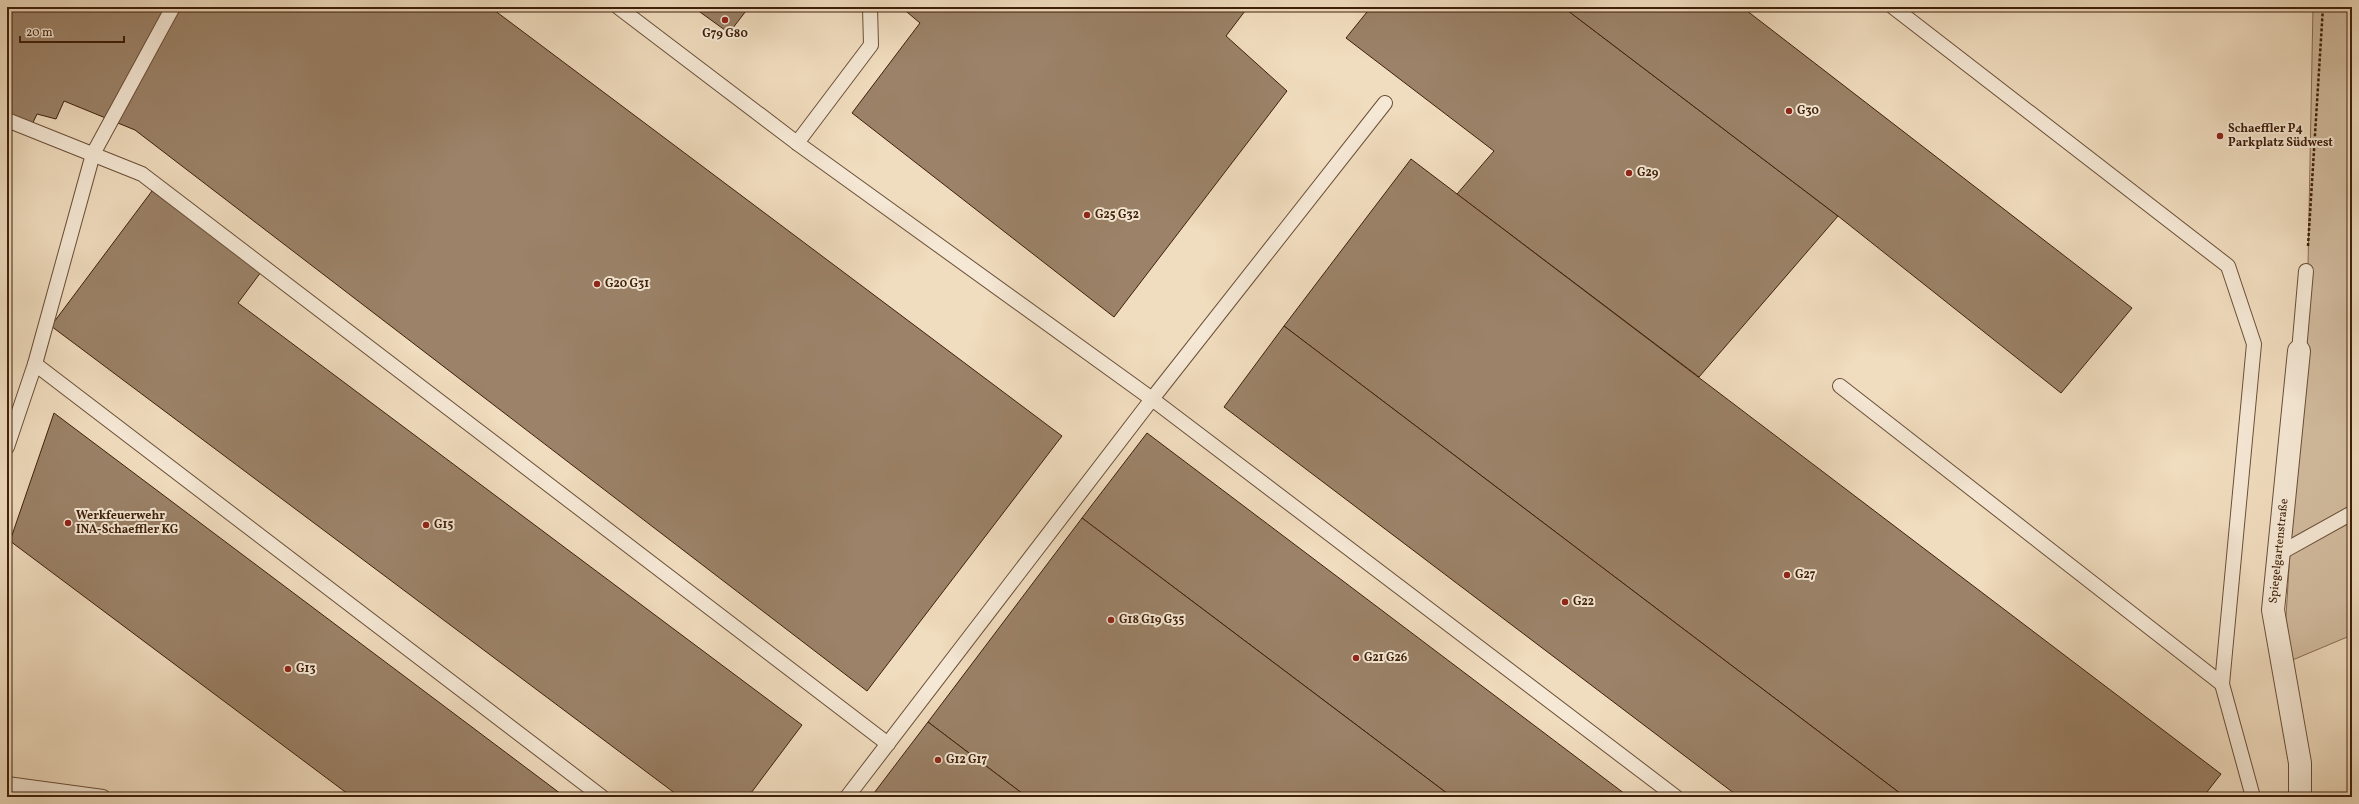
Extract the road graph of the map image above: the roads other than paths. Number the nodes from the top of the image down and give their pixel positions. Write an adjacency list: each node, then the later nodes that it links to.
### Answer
1 (173, 7): 8 (lane)
2 (618, 7): 7 (lane)
3 (870, 7): 7 (lane)
4 (1893, 7): 18 (lane)
5 (1385, 103): 13 (lane)
6 (7, 120): 8 (lane)
7 (797, 143): 13 (lane)
8 (93, 154): 11 (lane); 19 (lane)
9 (2306, 271): 10 (lane)
10 (2299, 351): 17 (street, Spiegelgartenstraße)
11 (35, 364): 14 (lane); 22 (lane)
12 (1840, 386): 18 (lane)
13 (1152, 399): 19 (lane); 24 (lane)
14 (11, 420): 15 (lane)
15 (7, 447)
16 (2352, 513): 17 (lane)
17 (2280, 553): 26 (street, Spiegelgartenstraße)
18 (2222, 684): 25 (lane)
19 (888, 744): 23 (lane)
20 (7, 784): 21 (lane)
21 (103, 797)
22 (602, 797)
23 (847, 797)
24 (1676, 797)
25 (2253, 797)
26 (2300, 797)

